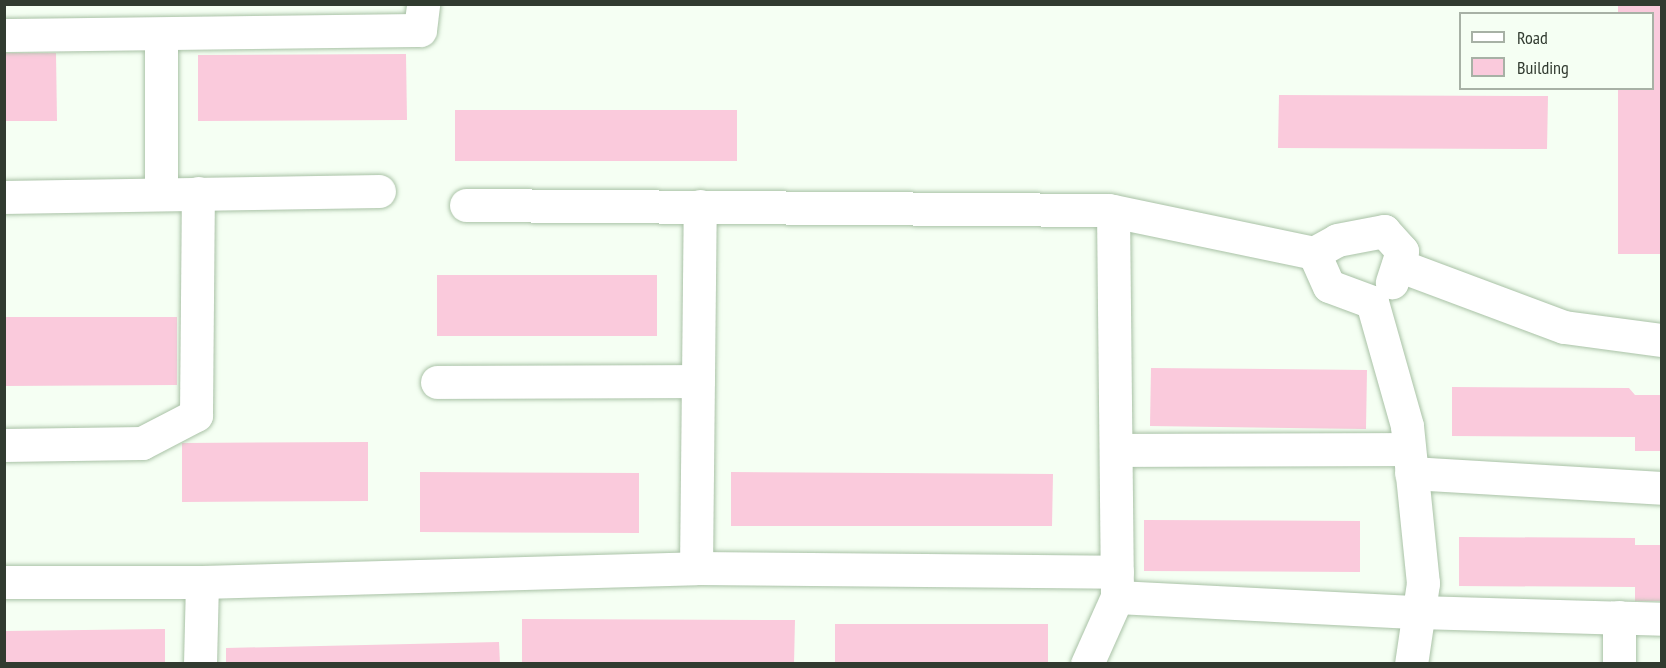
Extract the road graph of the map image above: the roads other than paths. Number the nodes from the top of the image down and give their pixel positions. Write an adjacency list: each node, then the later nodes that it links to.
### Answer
1 (423, 4): 3 (lane)
2 (4, 35): 3 (lane)
3 (161, 36): 5 (lane)
4 (379, 191): 6 (lane)
5 (161, 194): 6 (lane); 7 (lane)
6 (198, 194): 17 (lane)
7 (4, 197)
8 (466, 206): 9 (lane)
9 (700, 206): 10 (lane); 15 (lane)
10 (1113, 211): 11 (lane); 18 (lane)
11 (1314, 253): 12 (lane); 13 (lane)
12 (1398, 265): 13 (lane); 14 (lane)
13 (1372, 302): 19 (lane)
14 (1662, 340)
15 (698, 381): 16 (lane); 21 (lane)
16 (438, 382)
17 (4, 445)
18 (1116, 450): 19 (lane); 24 (lane)
19 (1410, 461): 20 (lane); 25 (lane)
20 (1662, 488)
21 (696, 568): 23 (lane); 24 (lane)
22 (4, 582): 23 (lane)
23 (202, 582): 28 (lane)
24 (1117, 585): 25 (lane); 29 (lane)
25 (1418, 612): 26 (lane); 30 (lane)
26 (1619, 617): 27 (lane); 31 (lane)
27 (1662, 619)
28 (200, 663)
29 (1087, 663)
30 (1411, 663)
31 (1618, 663)

